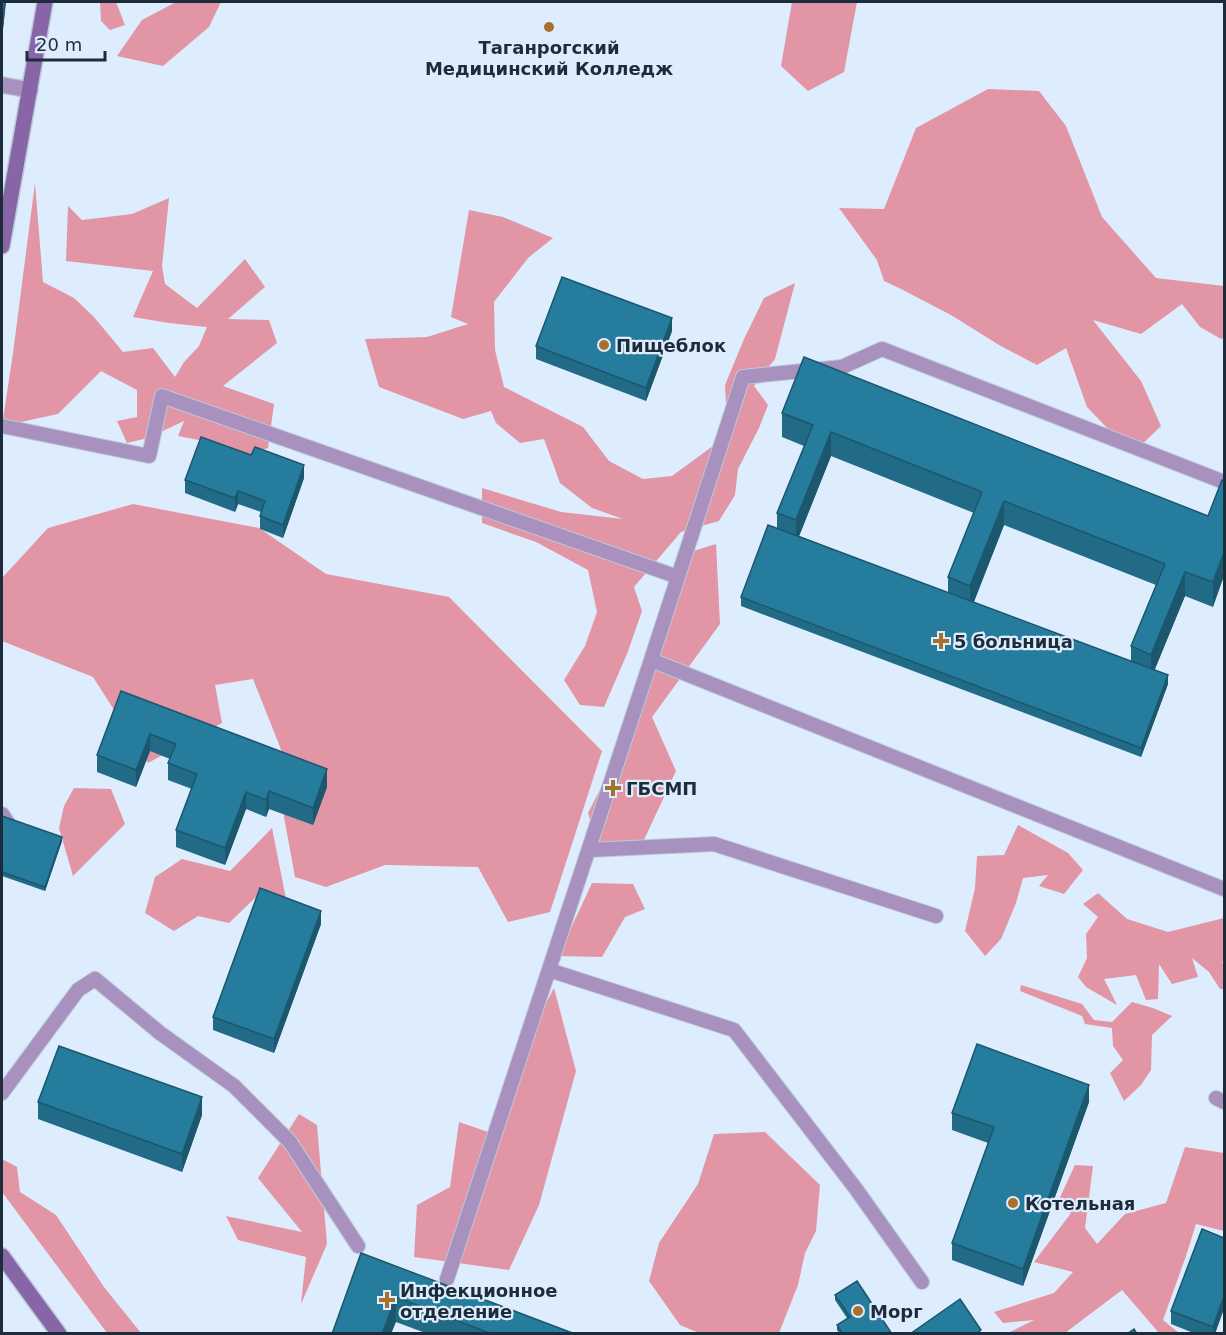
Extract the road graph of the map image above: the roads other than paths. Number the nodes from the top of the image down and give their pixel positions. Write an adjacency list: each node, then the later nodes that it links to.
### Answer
1 (45, 2): 3 (main road)
2 (2, 85): 3 (street)
3 (30, 90): 4 (main road)
4 (2, 246)
5 (2, 426): 7 (lane)
6 (1224, 483): 7 (lane)
7 (678, 578): 8 (lane)
8 (651, 660): 10 (lane); 12 (lane)
9 (2, 814): 11 (lane)
10 (589, 850): 13 (lane); 14 (lane)
11 (2, 856)
12 (1224, 889)
13 (936, 915)
14 (549, 970): 18 (lane); 19 (lane)
15 (2, 1093): 16 (lane)
16 (358, 1246)
17 (2, 1257): 20 (main road)
18 (447, 1279)
19 (922, 1282)
20 (59, 1334)

